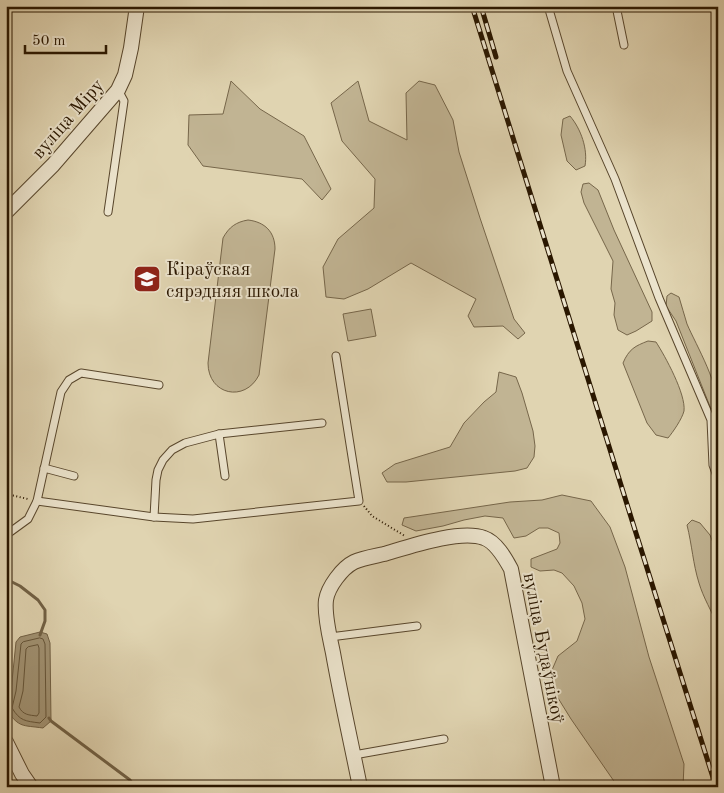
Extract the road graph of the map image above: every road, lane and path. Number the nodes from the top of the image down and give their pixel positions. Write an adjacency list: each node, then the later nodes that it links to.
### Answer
1 (137, 6): 5 (street, вуліца Міру)
2 (548, 6): 15 (lane)
3 (616, 6): 4 (lane)
4 (624, 45)
5 (118, 90): 6 (street, вуліца Міру); 7 (lane)
6 (6, 212)
7 (108, 212)
8 (336, 356): 18 (lane)
9 (159, 385): 12 (lane)
10 (322, 423): 11 (lane)
11 (219, 434): 14 (lane); 19 (lane)
12 (44, 468): 13 (lane); 17 (lane)
13 (74, 476)
14 (225, 476)
15 (718, 479)
16 (6, 494): 17 (path)
17 (37, 501): 19 (lane); 20 (lane)
18 (359, 501): 19 (lane); 21 (path)
19 (154, 517)
20 (6, 535)
21 (417, 545): 23 (street, вуліца Будаўнікоў); 29 (street, вуліца Будаўнікоў)
22 (417, 626): 23 (lane)
23 (330, 637): 26 (street, вуліца Будаўнікоў)
24 (444, 739): 26 (lane)
25 (6, 742): 27 (street)
26 (354, 754): 28 (street, вуліца Будаўнікоў)
27 (31, 787)
28 (360, 787)
29 (553, 787)

